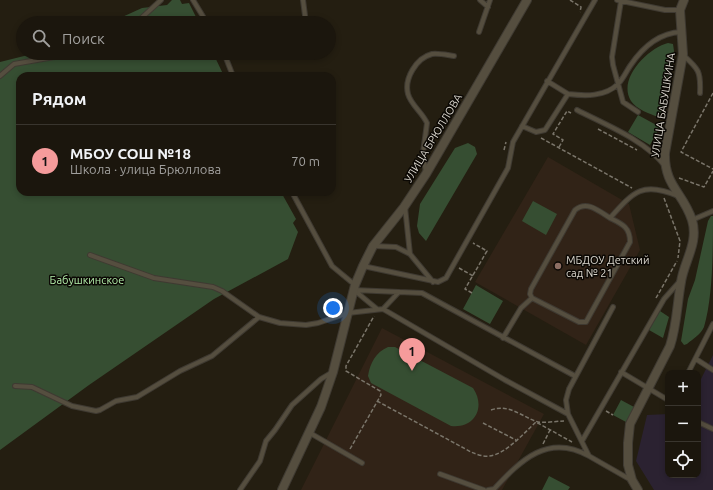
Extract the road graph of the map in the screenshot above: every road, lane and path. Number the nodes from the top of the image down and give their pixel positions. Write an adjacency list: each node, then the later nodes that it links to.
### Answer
1 (160, 0): 12 (lane)
2 (194, 0): 13 (lane)
3 (303, 0): 14 (lane)
4 (480, 0): 10 (lane)
5 (490, 0): 10 (lane)
6 (527, 0): 38 (street, УЛИЦА БРЮЛЛОВА)
7 (595, 0): 23 (lane)
8 (684, 0): 11 (street, УЛИЦА БАБУШКИНА)
9 (619, 1): 11 (lane); 24 (lane)
10 (488, 7): 15 (lane)
11 (680, 10): 16 (street, УЛИЦА БАБУШКИНА)
12 (143, 16)
13 (202, 16)
14 (305, 16)
15 (479, 32)
16 (681, 32): 17 (street, УЛИЦА БАБУШКИНА); 24 (lane)
17 (683, 54): 25 (lane); 36 (street, УЛИЦА БАБУШКИНА)
18 (454, 56): 38 (lane)
19 (37, 60): 22 (lane)
20 (227, 60): 21 (lane)
21 (231, 72)
22 (0, 76)
23 (548, 81): 27 (lane); 31 (lane)
24 (618, 84): 27 (lane); 29 (lane)
25 (700, 93)
26 (713, 93): 37 (path)
27 (568, 94): 33 (lane)
28 (578, 110): 36 (lane)
29 (638, 112)
30 (573, 115): 34 (path)
31 (522, 126): 33 (lane); 47 (lane)
32 (593, 126): 35 (path)
33 (536, 132): 34 (path)
34 (559, 147): 40 (path)
35 (639, 151)
36 (666, 170): 37 (path); 42 (street, УЛИЦА БАБУШКИНА)
37 (713, 170)
38 (426, 174): 43 (street, УЛИЦА БРЮЛЛОВА)
39 (661, 189): 40 (lane); 42 (lane); 60 (path)
40 (639, 191): 45 (lane)
41 (294, 196): 56 (lane)
42 (681, 197): 46 (street, УЛИЦА БАБУШКИНА)
43 (404, 207): 48 (street, УЛИЦА БРЮЛЛОВА); 50 (lane)
44 (713, 211): 46 (lane)
45 (610, 218): 59 (lane); 59 (lane)
46 (692, 220): 54 (street, УЛИЦА БАБУШКИНА)
47 (468, 240): 52 (lane); 53 (path)
48 (373, 246): 50 (lane); 51 (street, УЛИЦА БРЮЛЛОВА)
49 (90, 254): 65 (lane)
50 (410, 254): 55 (lane)
51 (363, 266): 55 (lane); 56 (street, УЛИЦА БРЮЛЛОВА)
52 (454, 266): 53 (path); 55 (lane)
53 (473, 276): 58 (path)
54 (681, 280): 72 (lane); 75 (street, УЛИЦА БАБУШКИНА)
55 (433, 282)
56 (355, 287): 57 (lane); 62 (lane); 64 (street, УЛИЦА БРЮЛЛОВА)
57 (399, 292): 63 (lane); 67 (lane)
58 (472, 293)
59 (532, 298): 67 (lane)
60 (655, 300)
61 (613, 307): 73 (lane)
62 (377, 309): 63 (lane); 64 (lane); 77 (path)
63 (383, 309): 79 (lane)
64 (348, 313): 65 (lane); 71 (street, УЛИЦА БРЮЛЛОВА)
65 (260, 317): 74 (lane)
66 (713, 327): 68 (lane)
67 (503, 338): 73 (lane)
68 (696, 359): 69 (lane); 70 (lane)
69 (690, 370)
70 (713, 370)
71 (333, 372): 86 (street, УЛИЦА БРЮЛЛОВА); 96 (lane)
72 (621, 372): 75 (lane); 88 (lane)
73 (575, 376): 79 (lane)
74 (15, 386)
75 (649, 388): 76 (lane); 95 (street, УЛИЦА БАБУШКИНА)
76 (665, 398)
77 (377, 401): 87 (path); 91 (path)
78 (491, 410): 81 (path)
79 (568, 414): 80 (lane)
80 (571, 421): 81 (path); 88 (lane)
81 (536, 422): 85 (path); 87 (path)
82 (483, 423): 87 (path)
83 (701, 423): 84 (lane)
84 (713, 429)
85 (550, 430): 89 (path); 90 (path)
86 (310, 434): 91 (lane); 97 (street, УЛИЦА БРЮЛЛОВА)
87 (516, 440)
88 (582, 441): 92 (lane)
89 (576, 445)
90 (539, 451): 92 (lane); 99 (lane)
91 (347, 455): 93 (lane)
92 (589, 456): 95 (lane)
93 (362, 464)
94 (440, 474): 98 (lane)
95 (632, 480): 100 (street, УЛИЦА БАБУШКИНА)
96 (240, 490)
97 (282, 490)
98 (482, 490)
99 (488, 490)
100 (638, 490)

